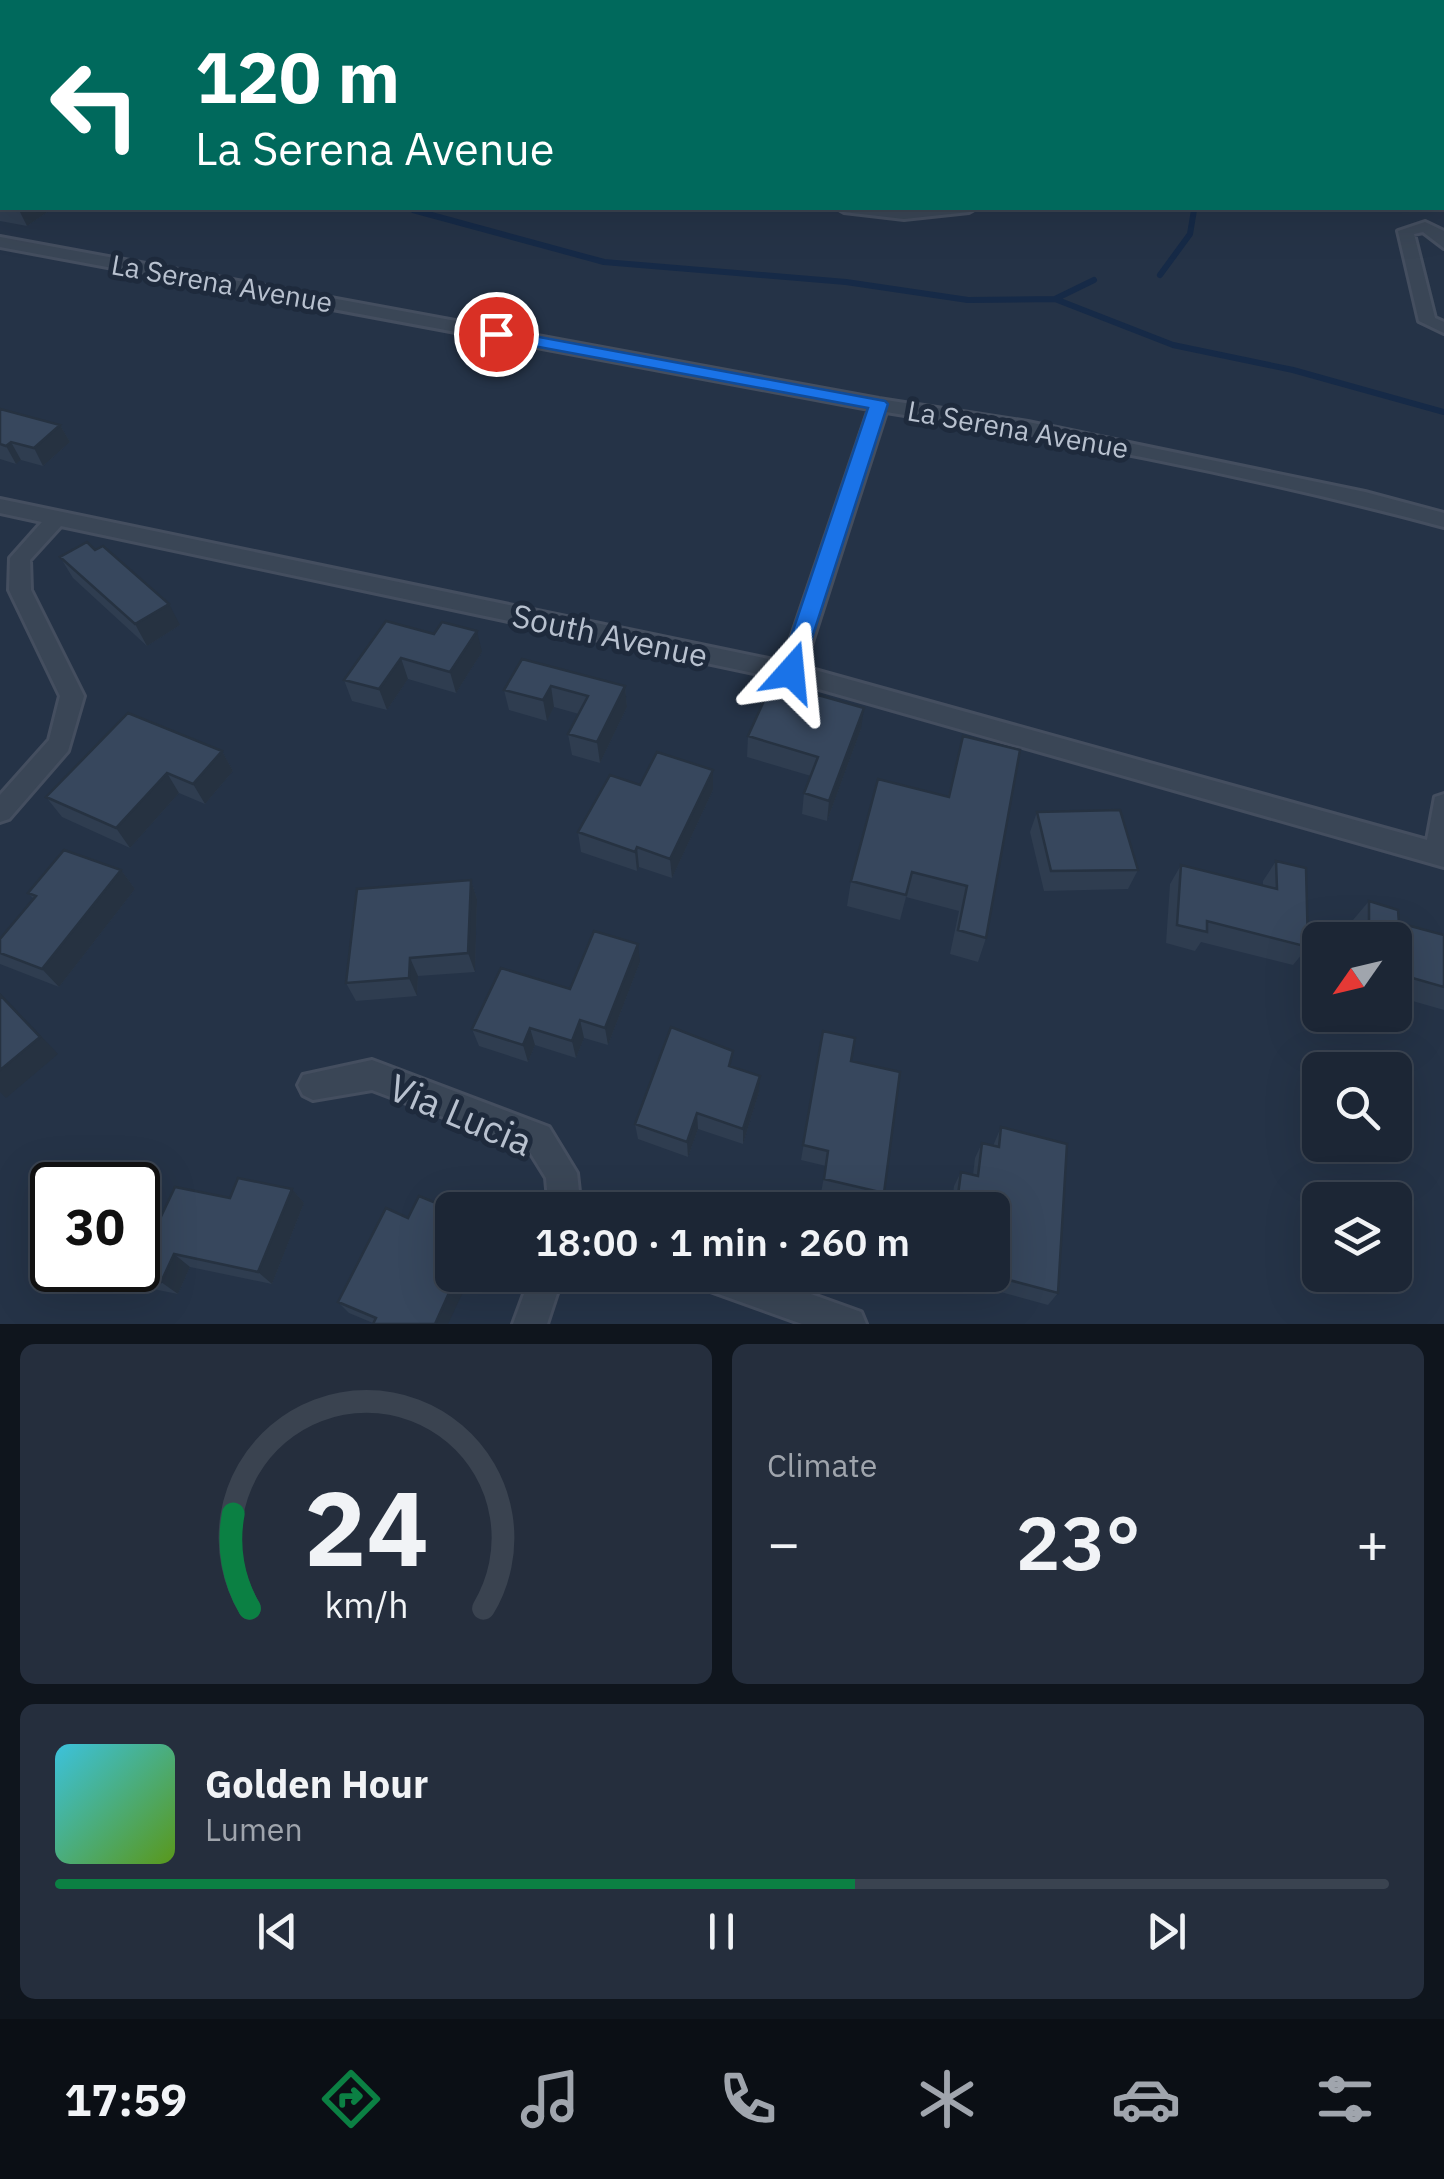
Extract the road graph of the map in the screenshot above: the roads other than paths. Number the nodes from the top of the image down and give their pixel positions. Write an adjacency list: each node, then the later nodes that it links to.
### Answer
1 (864, 210): 2 (street)
2 (947, 210)
3 (0, 242): 6 (street, La Serena Avenue)
4 (1444, 243): 5 (street)
5 (1444, 328)
6 (878, 404): 9 (street, La Serena Avenue); 10 (street)
7 (0, 506): 8 (street, South Avenue)
8 (56, 520): 10 (street, South Avenue); 12 (street)
9 (1444, 520)
10 (791, 672): 13 (street, South Avenue)
11 (1444, 804): 13 (street)
12 (0, 812)
13 (1441, 855)
14 (313, 1085): 15 (street, Via Lucia)
15 (563, 1192)
16 (541, 1292): 18 (street)
17 (759, 1292): 19 (street)
18 (530, 1324)
19 (849, 1324)

